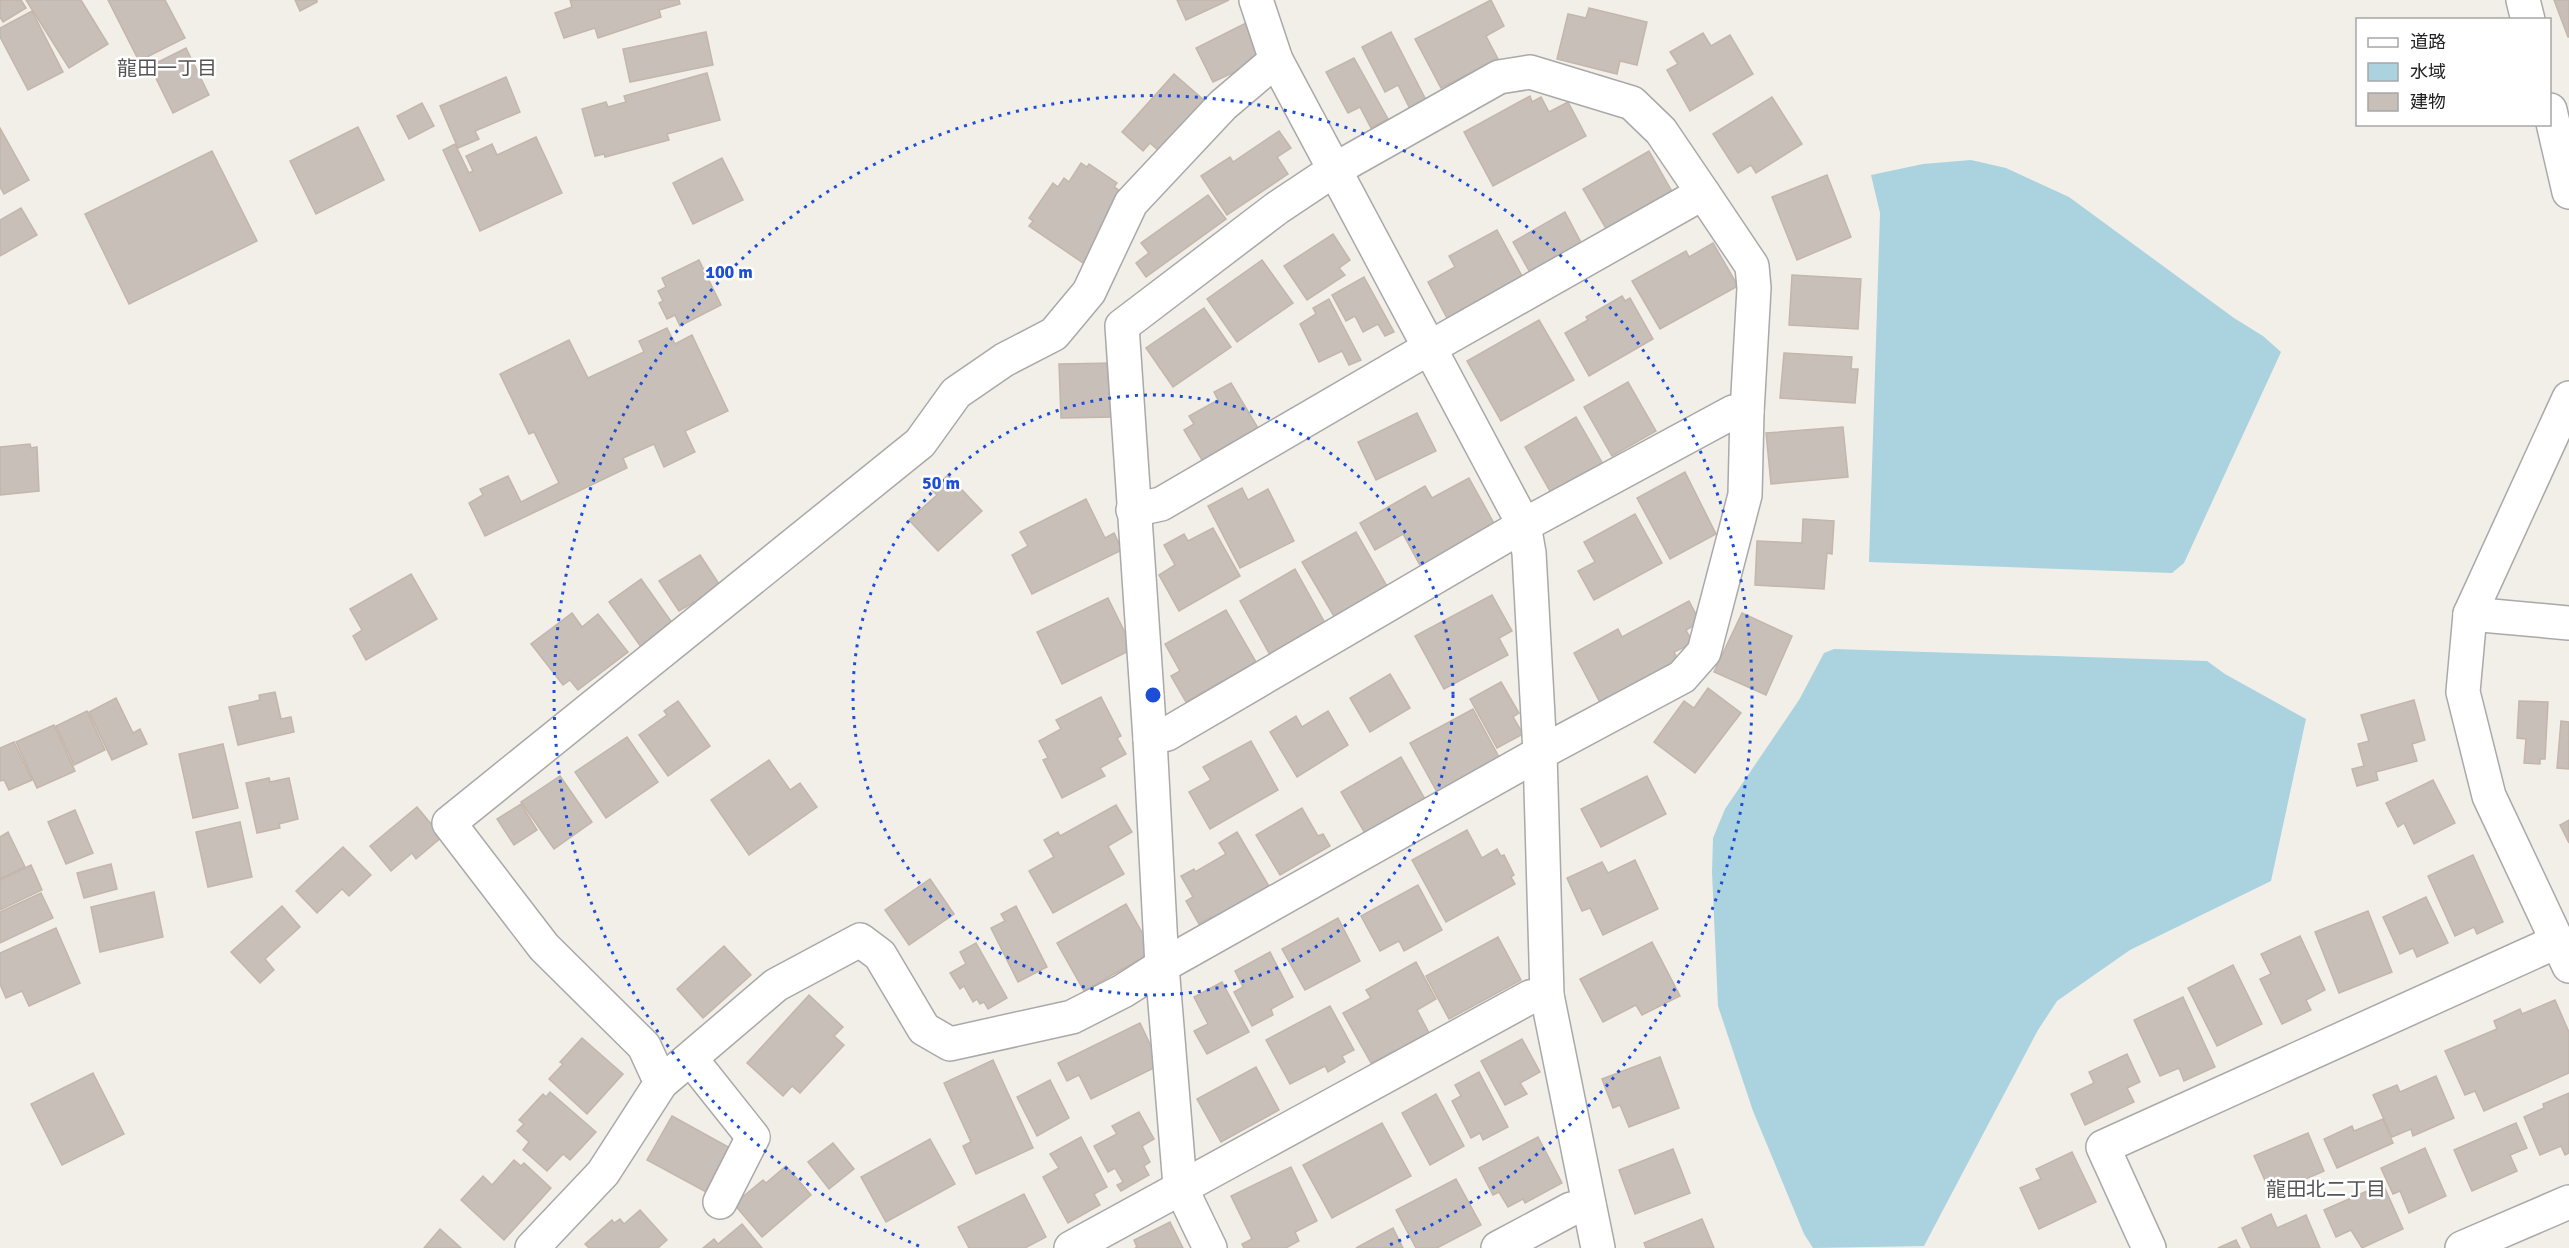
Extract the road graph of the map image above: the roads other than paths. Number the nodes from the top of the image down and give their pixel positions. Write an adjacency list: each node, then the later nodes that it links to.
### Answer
1 (1256, 0): 4 (street)
2 (2523, 0): 3 (street)
3 (2528, 18)
4 (1276, 60): 6 (street); 22 (street)
5 (2551, 114): 7 (street)
6 (1334, 170): 8 (street); 9 (street); 12 (street)
7 (2569, 192)
8 (1703, 193): 9 (street); 11 (street)
9 (1430, 348): 12 (street); 13 (street)
10 (2569, 398): 14 (street)
11 (1747, 412): 13 (street); 17 (street)
12 (1133, 510): 16 (street)
13 (1524, 525): 16 (street); 17 (street)
14 (2470, 614): 15 (street); 18 (street)
15 (2569, 623)
16 (1150, 740): 19 (street)
17 (1540, 753): 19 (street); 20 (street)
18 (2563, 954): 32 (street)
19 (1162, 966): 21 (street); 23 (street)
20 (1547, 995): 23 (street); 26 (street)
21 (691, 1059): 22 (street); 24 (street)
22 (661, 1083): 27 (street)
23 (1180, 1186): 28 (street); 29 (street)
24 (720, 1202)
25 (2569, 1202): 33 (street)
26 (1589, 1205): 30 (street); 31 (street)
27 (532, 1248)
28 (1071, 1248)
29 (1210, 1248)
30 (1498, 1248)
31 (1598, 1248)
32 (2149, 1248)
33 (2462, 1248)

